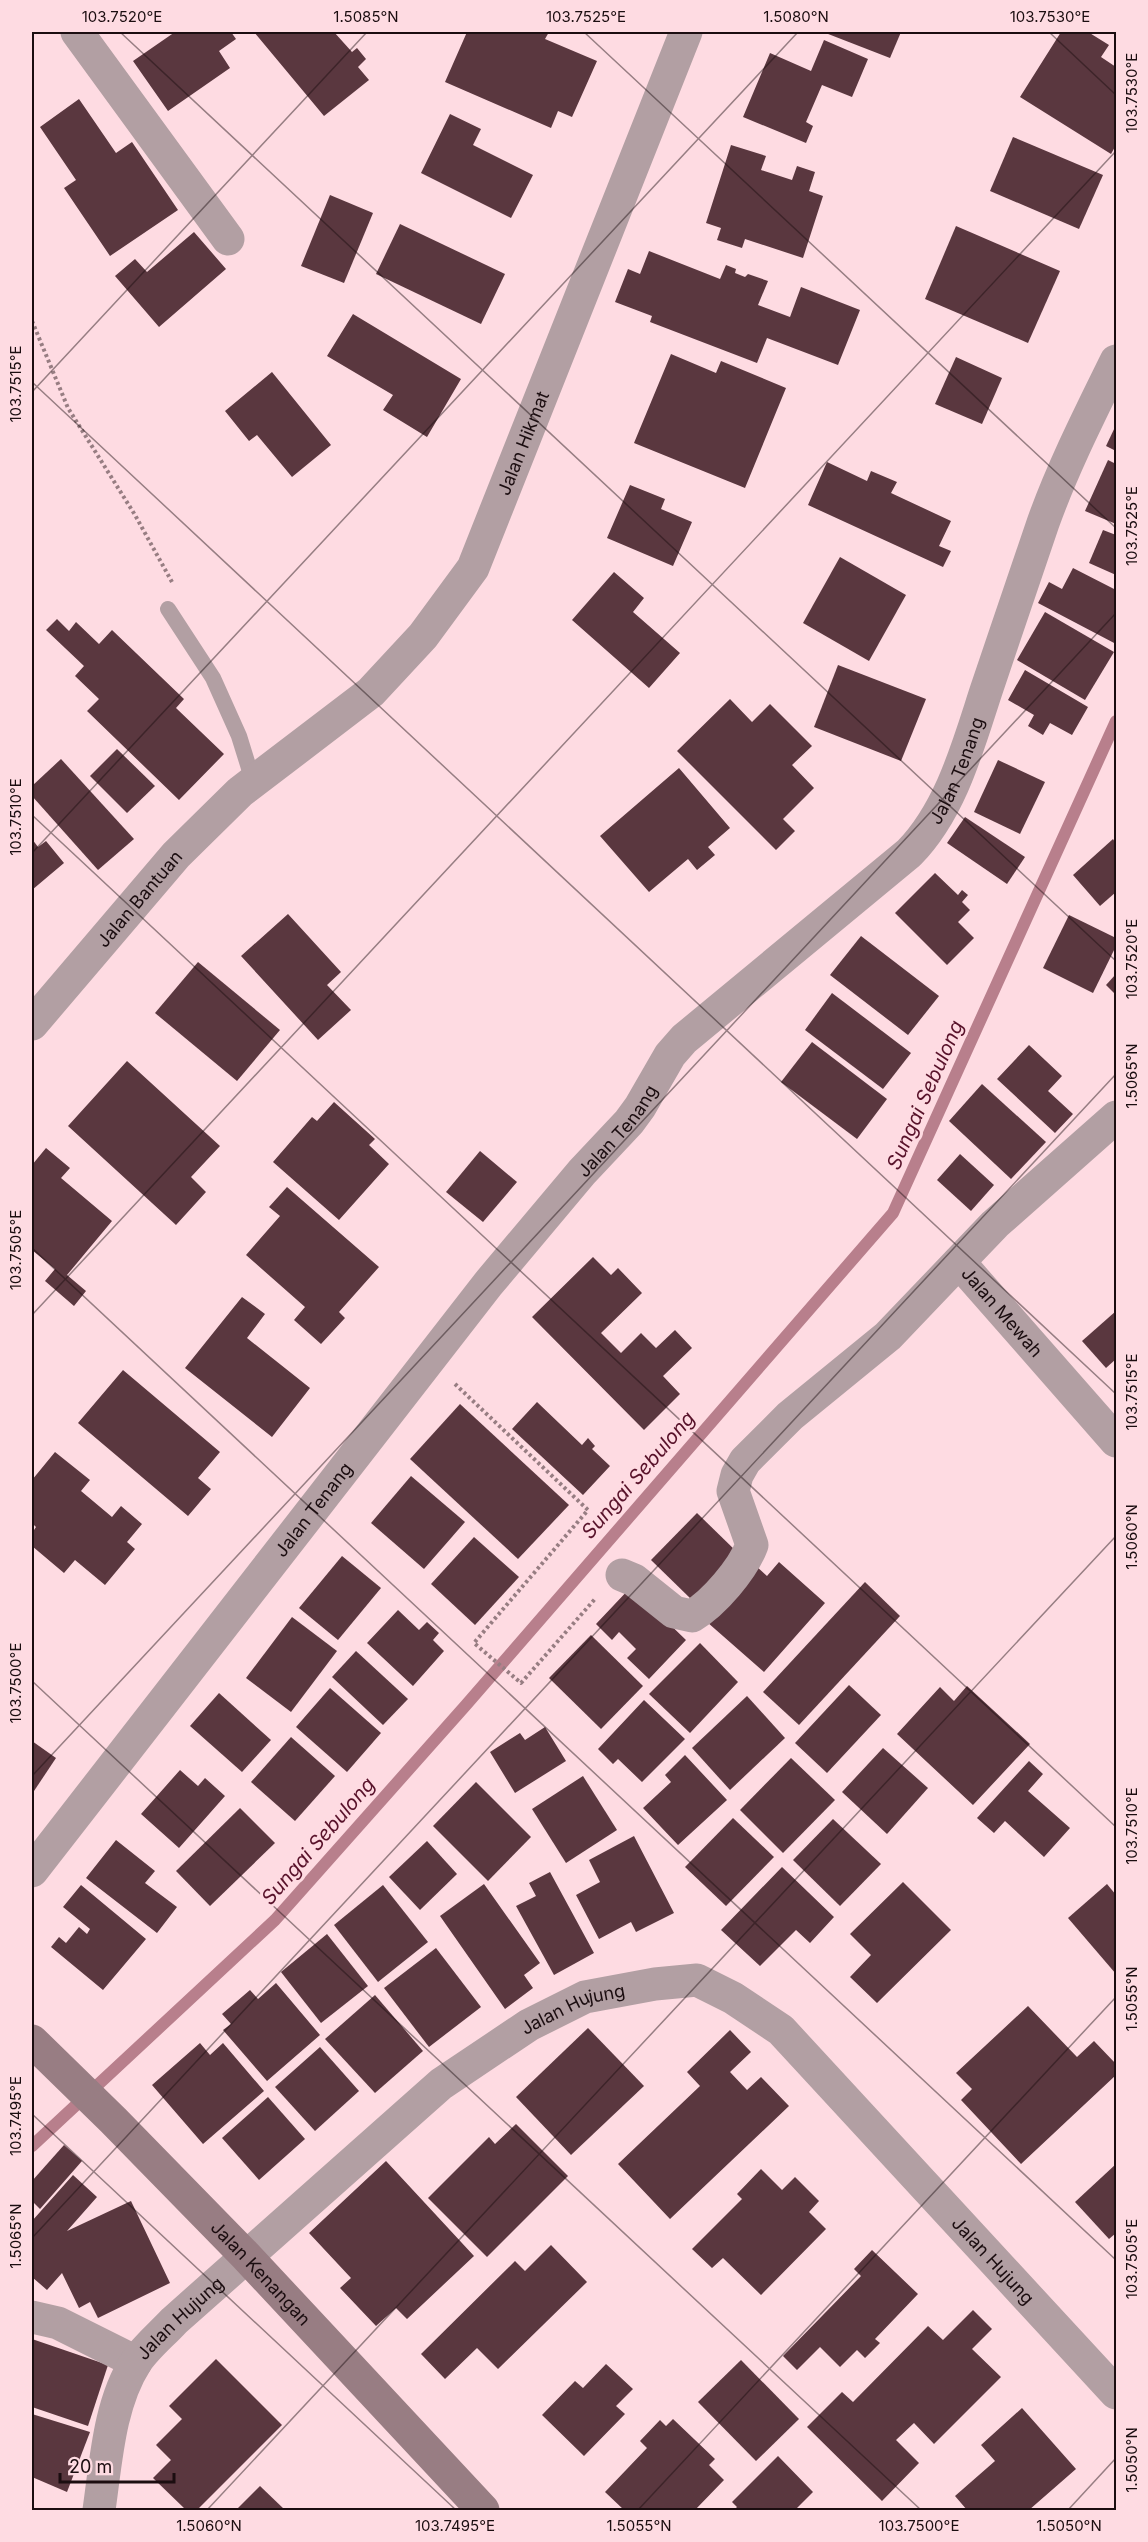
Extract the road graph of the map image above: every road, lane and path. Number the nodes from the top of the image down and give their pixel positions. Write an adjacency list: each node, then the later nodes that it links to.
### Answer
1 (77, 32): 3 (street)
2 (686, 32): 7 (street, Jalan Hikmat)
3 (228, 238)
4 (32, 321): 6 (path)
5 (1116, 361): 11 (street, Jalan Tenang)
6 (168, 609): 7 (lane)
7 (254, 781): 8 (street, Jalan Bantuan)
8 (32, 1024)
9 (1116, 1117): 10 (street, Jalan Mewah)
10 (959, 1262): 12 (street, Jalan Mewah); 13 (street)
11 (429, 1360): 13 (path); 14 (street, Jalan Tenang)
12 (1116, 1441)
13 (622, 1575)
14 (32, 1871)
15 (32, 2041): 16 (street, Jalan Kenangan)
16 (245, 2255): 18 (street, Jalan Hujung); 19 (street, Jalan Hujung); 21 (street, Jalan Kenangan)
17 (32, 2317): 18 (street)
18 (136, 2362): 20 (street, Jalan Hujung)
19 (1116, 2394)
20 (99, 2511)
21 (483, 2511)

